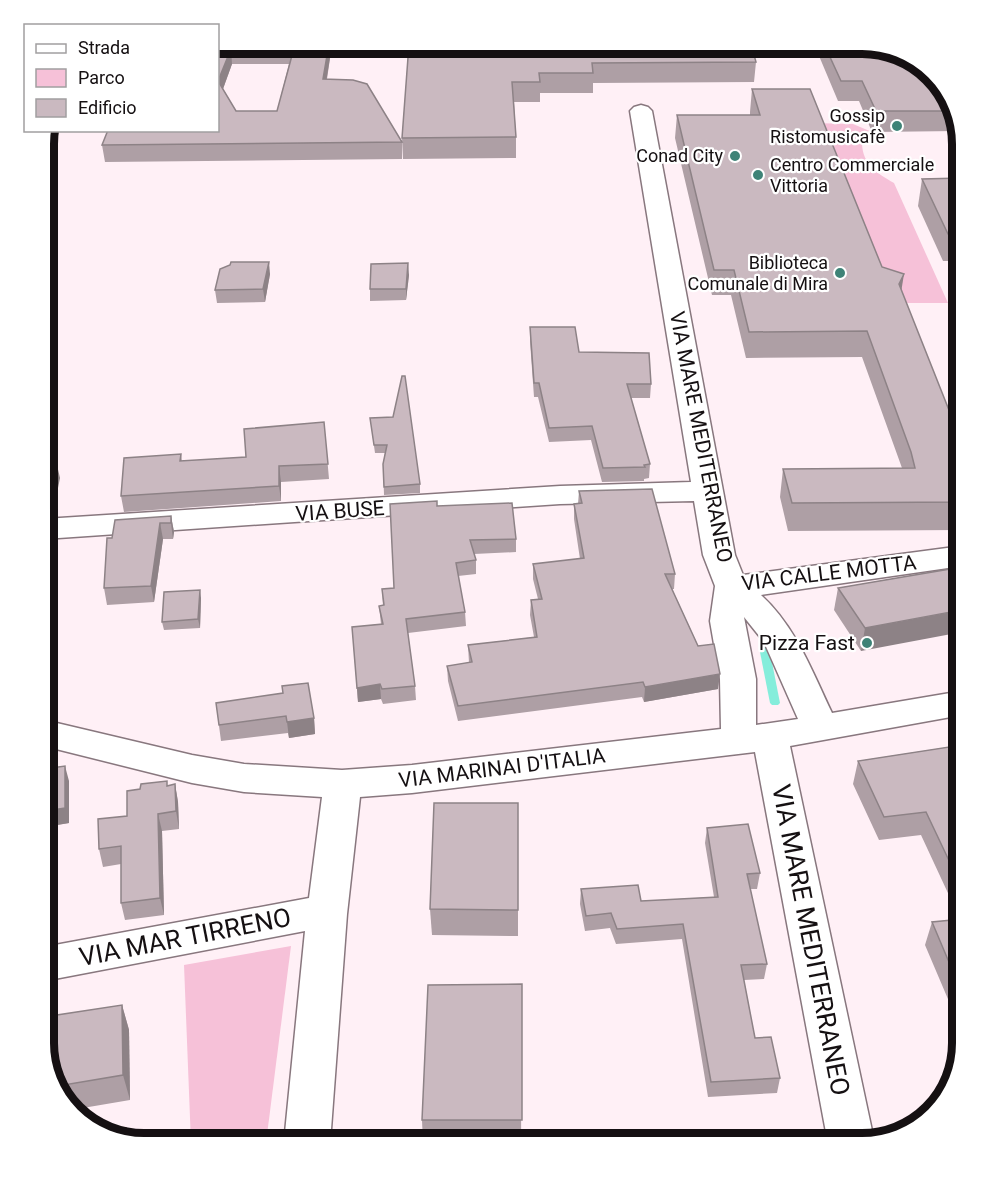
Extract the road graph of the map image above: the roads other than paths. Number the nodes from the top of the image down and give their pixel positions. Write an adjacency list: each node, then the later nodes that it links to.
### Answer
1 (641, 111): 2 (street, VIA MARE MEDITERRANEO)
2 (709, 491): 3 (street, VIA BUSE); 5 (street, VIA MARE MEDITERRANEO)
3 (54, 528)
4 (952, 558): 5 (street, VIA CALLE MOTTA)
5 (731, 586): 7 (street, VIA MARE MEDITERRANEO); 9 (street, VIA MARE MEDITERRANEO)
6 (952, 705): 7 (street, VIA MARINAI D'ITALIA)
7 (821, 729): 9 (street, VIA MARINAI D'ITALIA)
8 (54, 735): 10 (street, VIA MARINAI D'ITALIA)
9 (755, 738): 10 (street, VIA MARINAI D'ITALIA); 14 (street, VIA MARE MEDITERRANEO)
10 (342, 784): 11 (street, VIA MAR TIRRENO)
11 (327, 914): 12 (street, VIA MAR TIRRENO); 13 (street, VIA MAR TIRRENO)
12 (54, 962)
13 (308, 1133)
14 (849, 1133)

